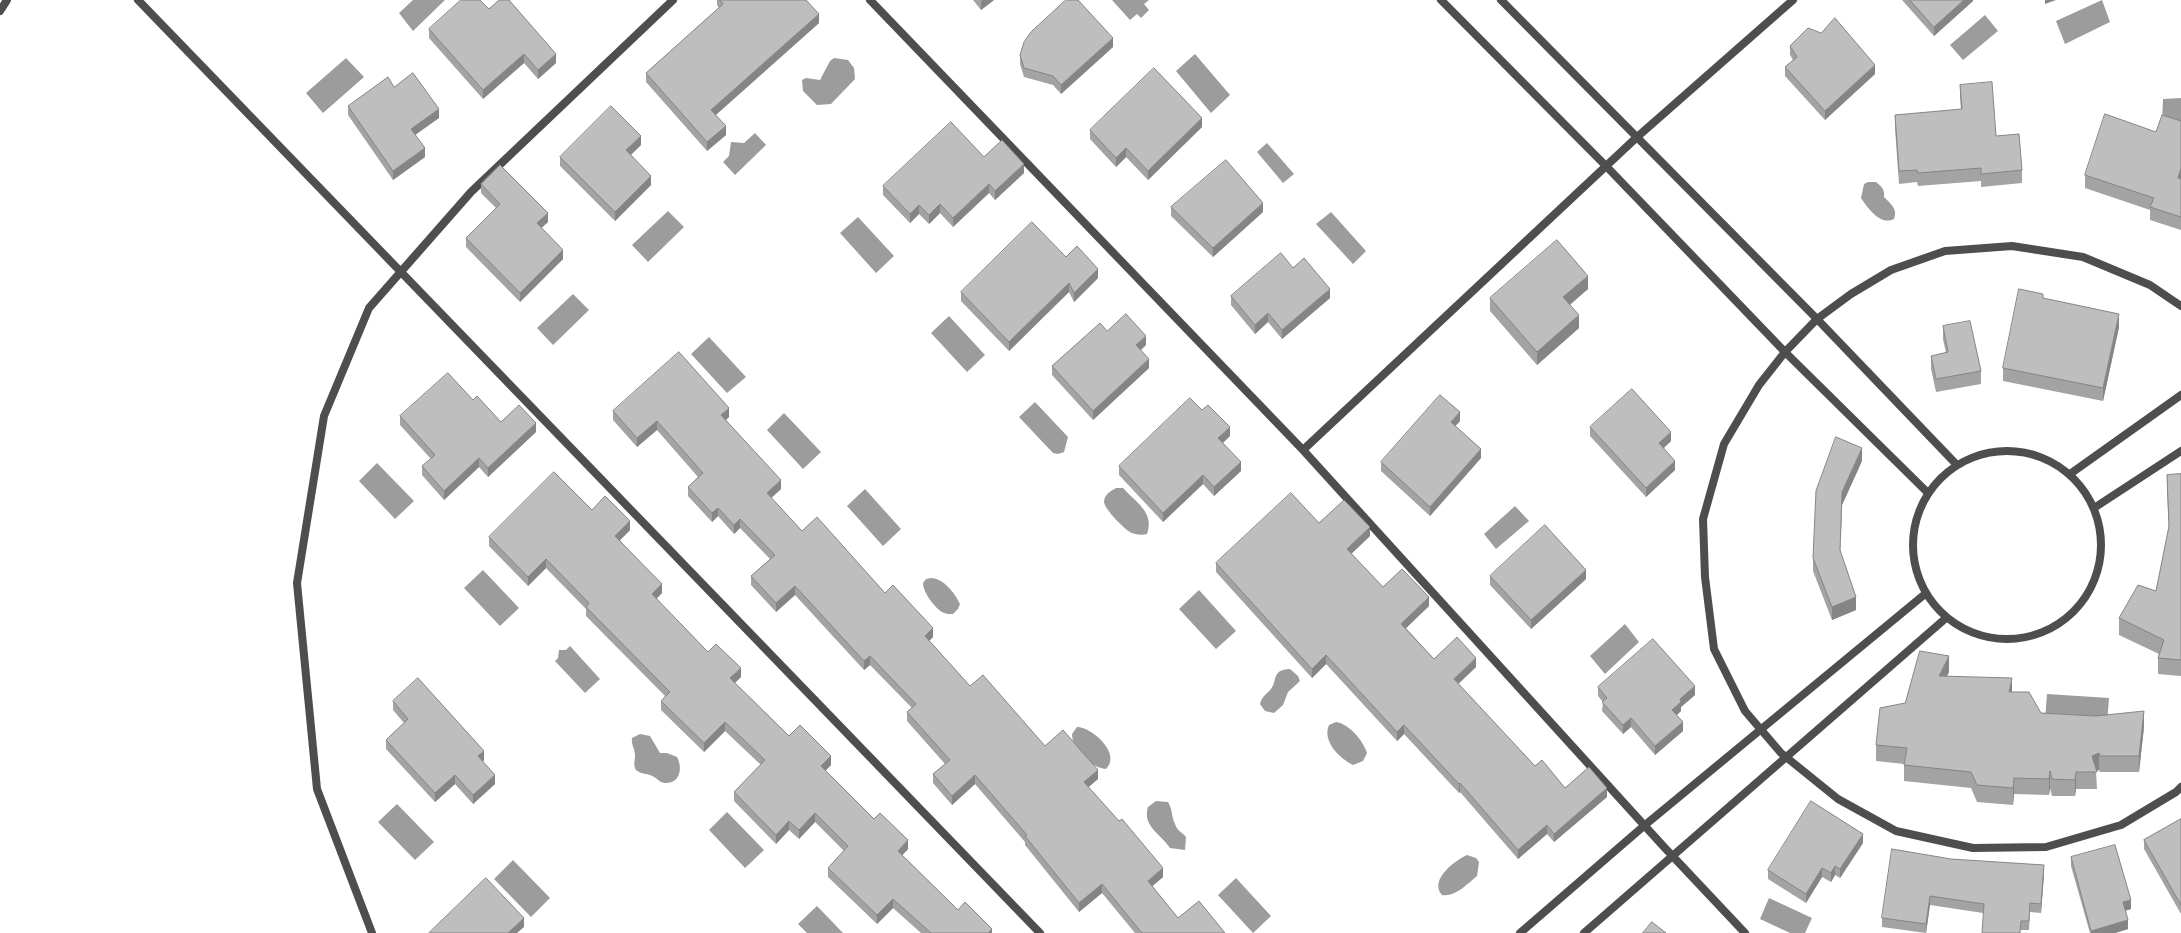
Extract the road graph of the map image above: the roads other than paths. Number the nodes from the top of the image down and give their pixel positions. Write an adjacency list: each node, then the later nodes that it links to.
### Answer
1 (6, 0): 8 (street)
2 (138, 0): 11 (street)
3 (673, 0): 11 (street)
4 (870, 0): 16 (street)
5 (1441, 0): 10 (street)
6 (1501, 0): 9 (street)
7 (1793, 0): 9 (street)
8 (0, 11)
9 (1636, 138): 10 (street); 13 (street)
10 (1606, 166): 14 (street); 16 (street)
11 (401, 271): 29 (street); 30 (street)
12 (2181, 306): 13 (street)
13 (1817, 319): 14 (street); 18 (street)
14 (1785, 352): 20 (street); 24 (street)
15 (2181, 395): 19 (street)
16 (1302, 450): 27 (street)
17 (2181, 452): 21 (street)
18 (1956, 464): 19 (street); 20 (street)
19 (2070, 474): 21 (street)
20 (1928, 493): 22 (street)
21 (2094, 508): 23 (street)
22 (1925, 594): 23 (street); 24 (street)
23 (1946, 618): 25 (street)
24 (1762, 730): 25 (street); 27 (street)
25 (1785, 757): 26 (street); 28 (street)
26 (2181, 787)
27 (1644, 826): 28 (street); 31 (street)
28 (1673, 856): 32 (street); 33 (street)
29 (372, 933)
30 (1040, 933)
31 (1520, 933)
32 (1584, 933)
33 (1745, 933)

